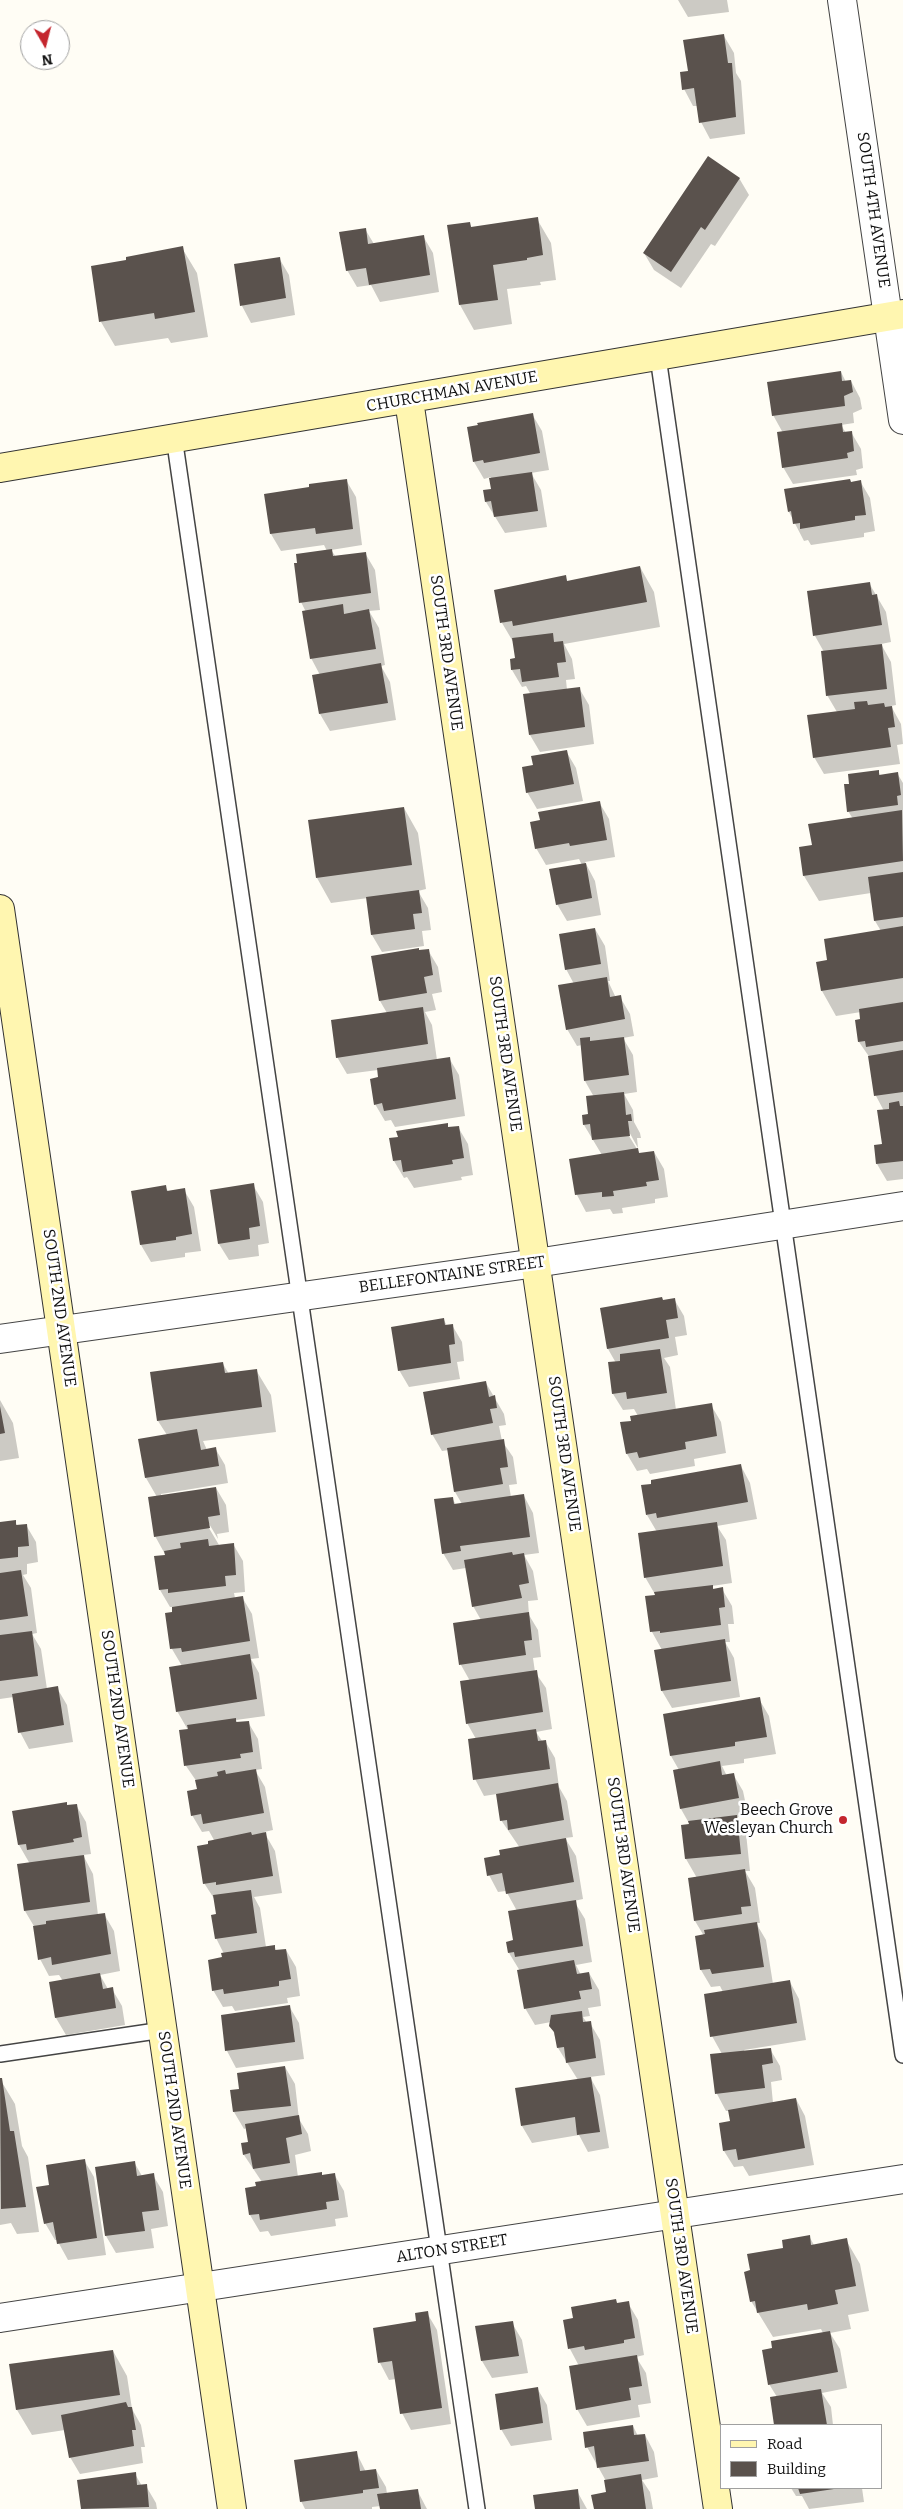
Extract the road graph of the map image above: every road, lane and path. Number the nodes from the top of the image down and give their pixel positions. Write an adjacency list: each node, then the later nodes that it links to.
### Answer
1 (842, 0): 2 (street, SOUTH 4TH AVENUE)
2 (896, 316): 3 (street, CHURCHMAN AVENUE); 5 (street, SOUTH 4TH AVENUE)
3 (658, 357): 4 (street, CHURCHMAN AVENUE); 10 (lane)
4 (409, 400): 6 (street, CHURCHMAN AVENUE); 11 (street, SOUTH 3RD AVENUE)
5 (903, 420)
6 (174, 437): 7 (street, CHURCHMAN AVENUE); 12 (lane)
7 (0, 468)
8 (0, 909): 13 (street, SOUTH 2ND AVENUE)
9 (903, 1206): 10 (street, BELLEFONTAINE STREET)
10 (783, 1225): 11 (street, BELLEFONTAINE STREET); 17 (lane)
11 (536, 1263): 12 (street, BELLEFONTAINE STREET); 19 (street, SOUTH 3RD AVENUE)
12 (300, 1296): 13 (street, BELLEFONTAINE STREET); 20 (lane)
13 (62, 1329): 14 (street, BELLEFONTAINE STREET); 15 (street, SOUTH 2ND AVENUE)
14 (0, 1339)
15 (163, 2030): 16 (lane); 21 (street, SOUTH 2ND AVENUE)
16 (0, 2054)
17 (903, 2055)
18 (903, 2179): 19 (street, ALTON STREET)
19 (675, 2214): 20 (street, ALTON STREET); 25 (street, SOUTH 3RD AVENUE)
20 (440, 2251): 21 (street, ALTON STREET); 24 (lane)
21 (200, 2288): 22 (street, ALTON STREET); 23 (street, SOUTH 2ND AVENUE)
22 (0, 2318)
23 (232, 2509)
24 (477, 2509)
25 (718, 2509)

